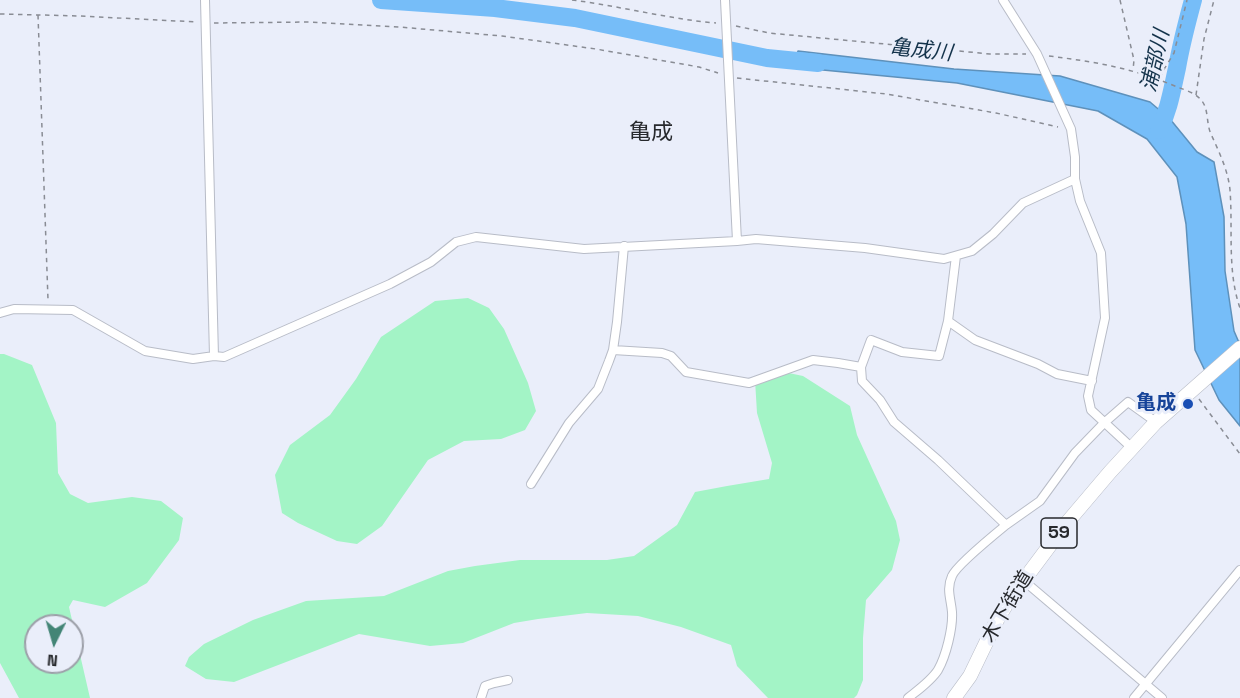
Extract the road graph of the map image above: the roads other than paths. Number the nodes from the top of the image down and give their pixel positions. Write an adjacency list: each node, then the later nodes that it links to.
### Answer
1 (205, 0): 12 (street)
2 (1003, 0): 4 (street)
3 (728, 1): 5 (street)
4 (1075, 179): 7 (street); 14 (street)
5 (737, 242): 6 (street); 7 (street)
6 (624, 246): 11 (street); 12 (street)
7 (956, 256): 9 (street)
8 (0, 313): 12 (street)
9 (948, 321): 13 (street); 14 (street)
10 (1240, 348): 15 (main road, 木下街道 / 59)
11 (613, 350): 13 (street); 18 (street)
12 (214, 356)
13 (861, 368): 19 (street)
14 (1092, 381): 16 (street)
15 (1156, 422): 16 (street); 17 (main road, 木下街道 / 59)
16 (1104, 423): 17 (street); 19 (street)
17 (1132, 448): 21 (main road, 木下街道 / 59)
18 (531, 484)
19 (1006, 525): 25 (street)
20 (1240, 570): 23 (street)
21 (1023, 580): 23 (street); 26 (main road, 木下街道 / 59)
22 (508, 680): 24 (street)
23 (1145, 684): 27 (street); 28 (street)
24 (481, 698)
25 (908, 698)
26 (954, 698)
27 (1134, 698)
28 (1162, 698)

